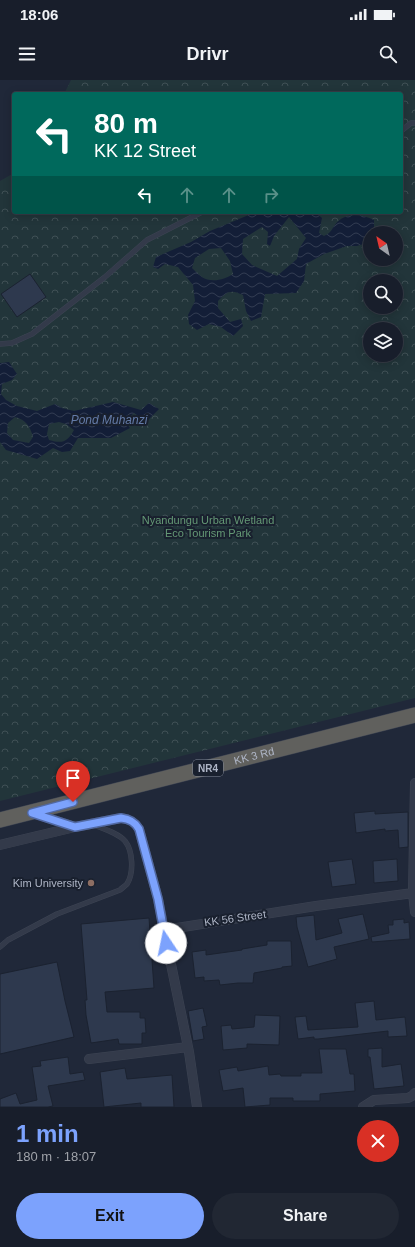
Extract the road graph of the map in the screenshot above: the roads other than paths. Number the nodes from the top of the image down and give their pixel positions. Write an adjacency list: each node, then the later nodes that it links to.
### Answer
1 (415, 123): 2 (lane)
2 (403, 130)
3 (198, 214): 4 (lane)
4 (0, 344)
5 (415, 715): 7 (highway, KK 3 Rd / NR4)
6 (415, 783): 12 (street)
7 (32, 813): 8 (highway, KK 3 Rd / NR4); 10 (street)
8 (0, 820)
9 (93, 824): 10 (street); 14 (street); 15 (lane)
10 (75, 827): 11 (street)
11 (0, 846)
12 (413, 893): 13 (street); 14 (street, KK 56 Street)
13 (415, 912)
14 (164, 930): 16 (street)
15 (0, 947)
16 (188, 1047): 17 (street); 19 (street)
17 (89, 1059)
18 (415, 1092): 20 (street)
19 (197, 1107)
20 (363, 1107)

